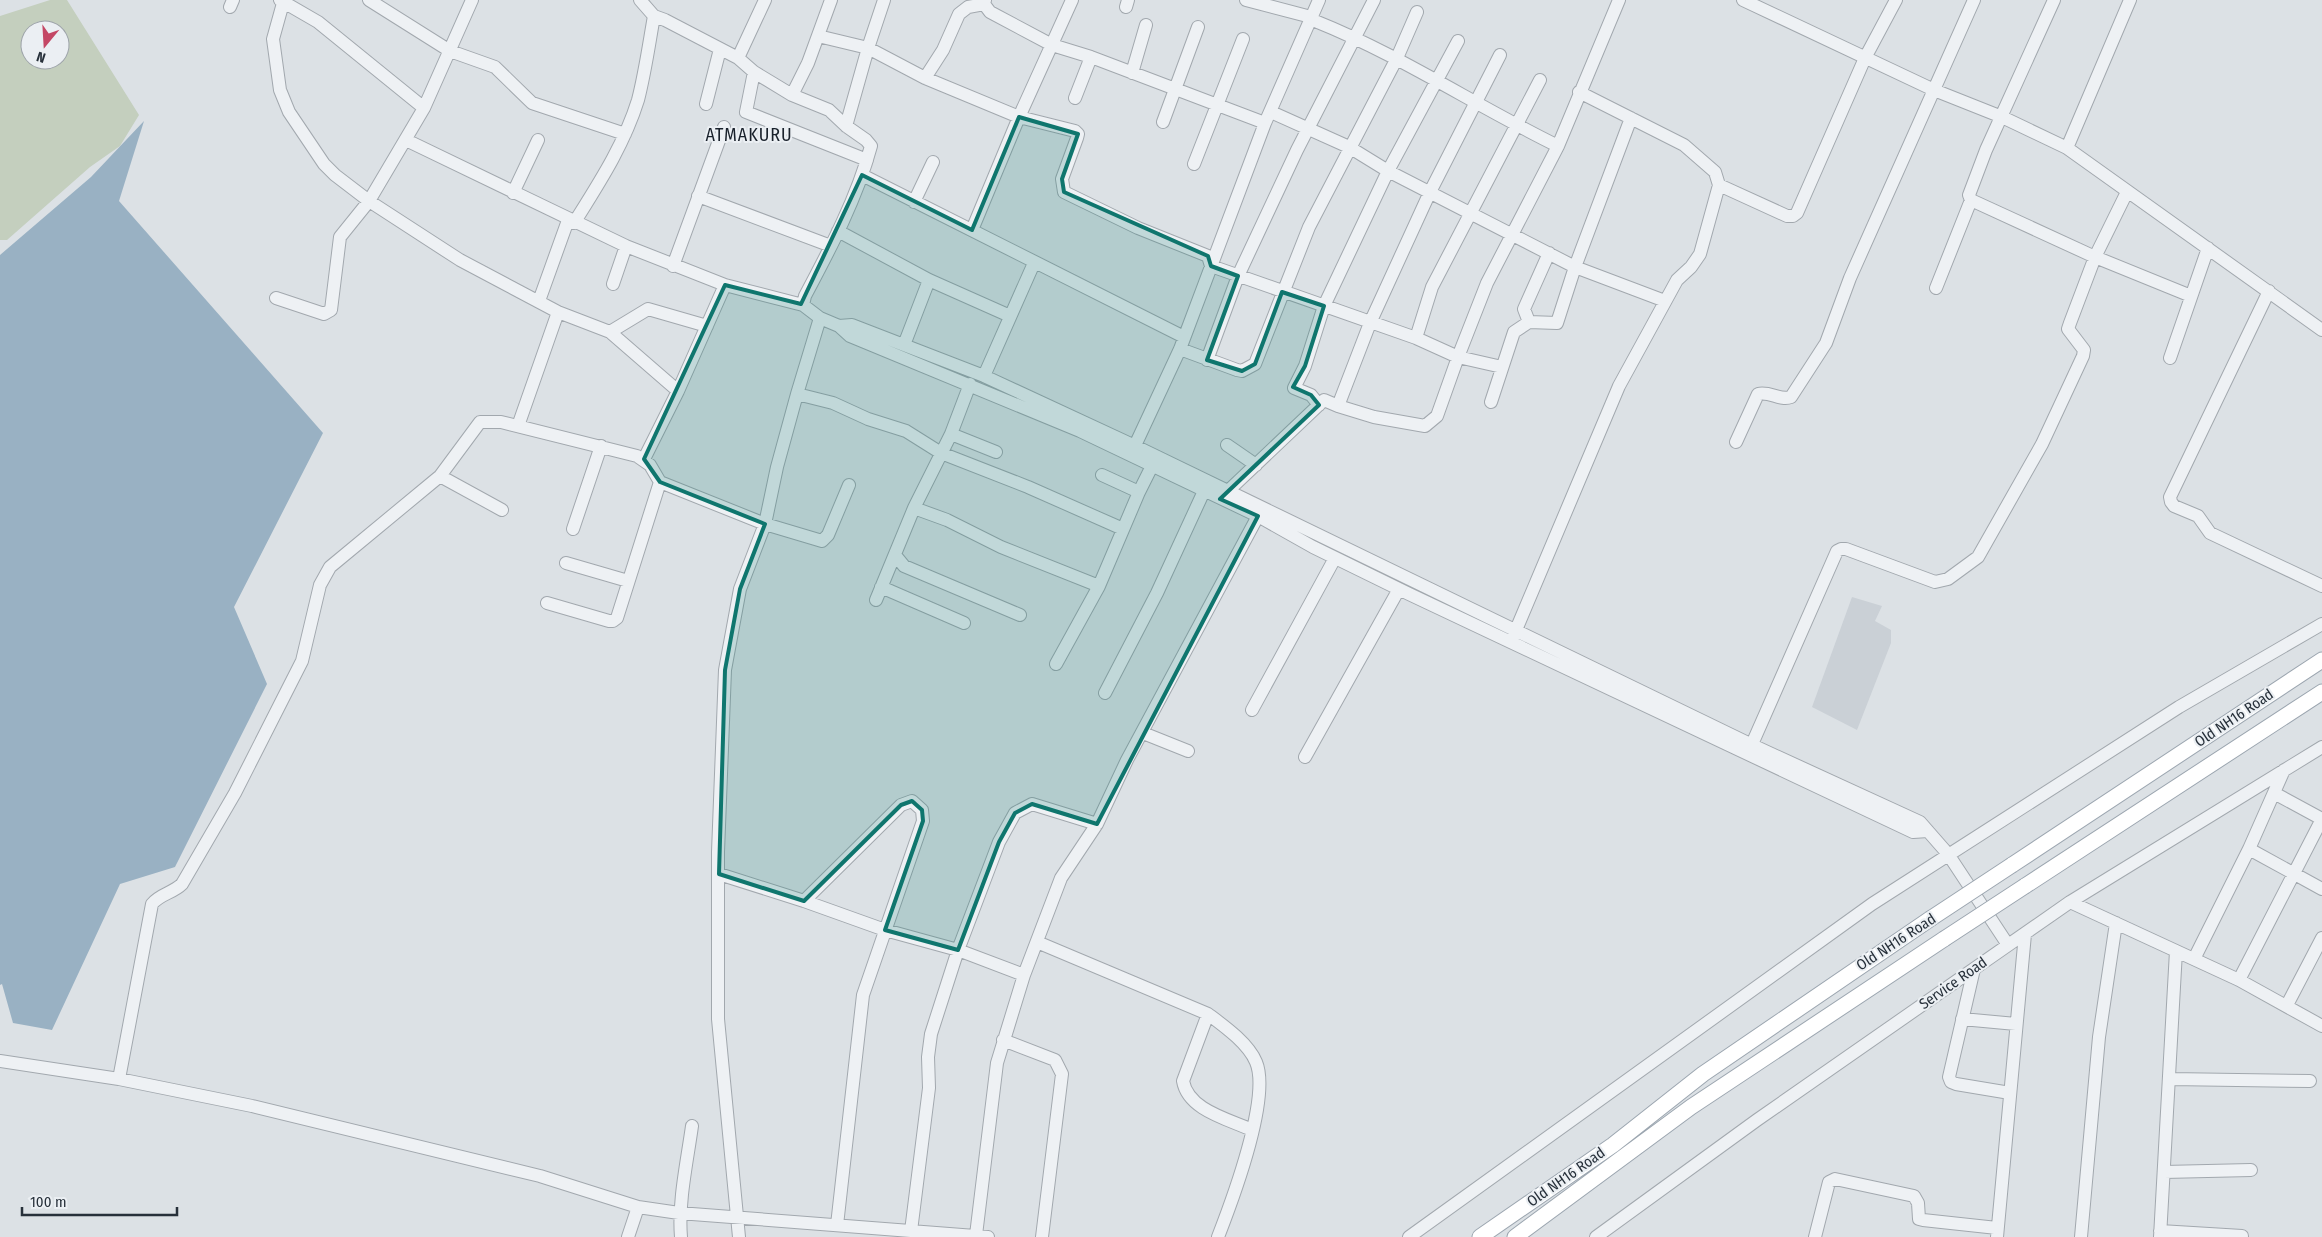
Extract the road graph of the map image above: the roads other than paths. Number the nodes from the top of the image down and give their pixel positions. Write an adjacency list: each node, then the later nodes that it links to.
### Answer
1 (369, 0): 32 (street)
2 (472, 0): 32 (street)
3 (640, 0): 21 (street)
4 (765, 0): 35 (street)
5 (831, 0): 25 (street)
6 (884, 0): 30 (street)
7 (1072, 0): 29 (street)
8 (1246, 0): 19 (street)
9 (1320, 0): 22 (street)
10 (1374, 0): 26 (street)
11 (1619, 0): 45 (street)
12 (1743, 0): 37 (street)
13 (1896, 0): 37 (street)
14 (1974, 0): 44 (street)
15 (2054, 0): 54 (street)
16 (2130, 0): 67 (street)
17 (282, 2): 51 (street); 79 (street)
18 (984, 2): 29 (street); 40 (street)
19 (1274, 3): 22 (street)
20 (1417, 12): 36 (street)
21 (654, 16): 31 (street); 62 (street)
22 (1312, 17): 26 (street); 52 (street)
23 (1146, 25): 39 (street)
24 (1198, 27): 43 (street)
25 (818, 36): 30 (street); 46 (street)
26 (1354, 37): 36 (street); 61 (street)
27 (1243, 38): 50 (street)
28 (1458, 41): 42 (street)
29 (1052, 45): 34 (street); 53 (street)
30 (868, 48): 40 (street); 59 (street)
31 (720, 49): 35 (street); 49 (street)
32 (450, 51): 51 (street); 62 (street)
33 (1500, 55): 48 (street)
34 (1091, 57): 39 (street); 47 (street)
35 (738, 58): 38 (street)
36 (1397, 58): 42 (street); 66 (street)
37 (1865, 58): 44 (street); 73 (street)
38 (754, 72): 46 (street); 68 (street)
39 (1132, 73): 43 (street)
40 (925, 78): 53 (street)
41 (1540, 80): 58 (street)
42 (1435, 82): 48 (street); 71 (street)
43 (1175, 90): 50 (street); 56 (street)
44 (1934, 90): 54 (street); 133 (street)
45 (1580, 92): 55 (street); 65 (street)
46 (792, 95): 59 (street)
47 (1076, 98)
48 (1475, 103): 58 (street); 74 (street)
49 (706, 104)
50 (1217, 106): 57 (street); 70 (street)
51 (424, 108): 63 (street)
52 (1271, 112): 57 (street); 61 (street)
53 (1019, 117): 84 (street); 93 (street)
54 (2002, 117): 67 (street); 78 (street)
55 (1631, 118): 73 (street); 94 (street)
56 (1163, 122)
57 (1265, 123): 93 (street)
58 (1515, 125): 65 (street); 81 (street)
59 (846, 126): 68 (street)
60 (724, 127): 77 (street)
61 (1309, 128): 66 (street); 95 (street)
62 (625, 134): 82 (street)
63 (406, 140): 76 (street); 79 (street)
64 (538, 140): 76 (street)
65 (1558, 146): 85 (street)
66 (1349, 147): 71 (street); 101 (street)
67 (2067, 148): 75 (street)
68 (867, 160): 72 (street)
69 (933, 162): 80 (street)
70 (1194, 164)
71 (1388, 171): 74 (street); 107 (street)
72 (862, 175): 80 (street); 83 (street)
73 (1719, 185): 105 (street)
74 (1430, 192): 81 (street); 112 (street)
75 (2127, 192): 88 (street); 90 (street)
76 (513, 193): 82 (street)
77 (698, 196): 87 (street); 92 (street)
78 (1971, 200): 90 (street); 99 (street)
79 (370, 201): 103 (street); 104 (street)
80 (914, 202): 84 (street)
81 (1471, 212): 85 (street); 117 (street)
82 (574, 223): 86 (street); 104 (street)
83 (838, 230): 87 (street); 96 (street)
84 (972, 230): 91 (street)
85 (1512, 234): 89 (street); 120 (street)
86 (626, 246): 92 (street); 97 (street)
87 (831, 246): 106 (street)
88 (2208, 248): 100 (street); 102 (street)
89 (1549, 253): 94 (street); 111 (street)
90 (2095, 257): 102 (street); 176 (street)
91 (1034, 263): 109 (street); 118 (street)
92 (673, 266): 98 (street)
93 (1211, 266): 95 (street); 118 (street)
94 (1575, 267): 105 (street); 111 (street)
95 (1238, 276): 101 (street); 122 (street)
96 (929, 280): 109 (street); 119 (street)
97 (613, 284)
98 (725, 285): 106 (street); 114 (street)
99 (1936, 288)
100 (2270, 291): 115 (street); 160 (street)
101 (1282, 292): 107 (street); 122 (street)
102 (2191, 296): 121 (street)
103 (276, 298)
104 (539, 301): 108 (street)
105 (1665, 301): 168 (street)
106 (803, 305): 110 (street)
107 (1324, 306): 112 (street); 129 (street)
108 (558, 312): 116 (street); 131 (street)
109 (1010, 316): 124 (street)
110 (820, 318): 113 (street); 127 (street)
111 (1529, 322): 123 (street)
112 (1370, 323): 117 (street); 130 (street)
113 (845, 325): 119 (street); 125 (street)
114 (707, 326): 116 (street); 126 (street)
115 (2322, 330)
116 (610, 332): 126 (street)
117 (1416, 338): 120 (street)
118 (1182, 343): 122 (street); 136 (street)
119 (904, 345): 124 (street)
120 (1458, 357): 123 (street); 130 (street)
121 (2170, 358)
122 (1207, 360)
123 (1502, 367): 128 (street)
124 (984, 376): 136 (street)
125 (970, 384): 132 (street); 136 (street)
126 (678, 391): 139 (street)
127 (797, 394): 138 (street); 152 (street)
128 (1491, 402)
129 (1319, 404): 130 (street); 140 (street)
130 (1338, 406)
131 (518, 426): 135 (street); 143 (street)
132 (951, 434): 137 (street); 138 (street)
133 (1736, 442)
134 (1227, 445): 140 (street)
135 (601, 446): 139 (street); 153 (street)
136 (1133, 450): 141 (street); 147 (street)
137 (996, 452)
138 (941, 453): 149 (street); 154 (street)
139 (644, 459): 144 (street)
140 (1256, 465): 147 (street)
141 (1152, 466): 146 (street); 148 (street)
142 (1102, 475): 148 (street)
143 (440, 476): 150 (street); 209 (street)
144 (660, 482): 152 (street); 158 (street)
145 (849, 485): 152 (street)
146 (1204, 491): 151 (street); 172 (street)
147 (1228, 491): 168 (street)
148 (1139, 492): 154 (street)
149 (914, 508): 155 (street); 159 (street)
150 (502, 510)
151 (1258, 516): 156 (street); 174 (street)
152 (766, 524): 185 (street)
153 (573, 529)
154 (1123, 529): 159 (street)
155 (895, 555): 161 (street); 165 (street)
156 (1335, 558): 162 (street); 173 (street)
157 (566, 563): 158 (street)
158 (628, 581): 164 (street)
159 (1099, 586): 170 (street)
160 (2322, 586)
161 (881, 587): 163 (street); 166 (street)
162 (1399, 589): 168 (street); 178 (street)
163 (876, 600)
164 (547, 603)
165 (1020, 615)
166 (964, 623)
167 (2322, 624): 184 (street)
168 (1513, 636): 176 (street)
169 (2322, 660): 232 (main road, Old NH16 Road, bridge)
170 (1056, 664)
171 (2322, 692): 233 (main road, Old NH16 Road, bridge)
172 (1105, 693)
173 (1252, 710)
174 (1143, 733): 177 (street); 182 (street)
175 (2322, 747): 179 (street, Service Road)
176 (1750, 749): 184 (street)
177 (1188, 751)
178 (1305, 757)
179 (2284, 770): 180 (street); 189 (street, Service Road)
180 (2274, 793): 181 (street); 183 (street)
181 (2322, 819): 186 (street)
182 (1097, 824): 194 (street); 196 (street)
183 (2249, 849): 186 (street); 198 (street)
184 (1948, 854): 195 (street); 231 (street)
185 (718, 874): 188 (street); 219 (street)
186 (2294, 874): 187 (street); 201 (street)
187 (2322, 889)
188 (804, 901): 191 (street); 191 (street)
189 (2070, 902): 190 (street); 192 (street, Service Road)
190 (2116, 923): 197 (street); 236 (street)
191 (885, 930): 196 (street); 220 (street)
192 (2025, 934): 195 (street, Service Road); 205 (street)
193 (2322, 938): 202 (street)
194 (1037, 942): 200 (street); 203 (street)
195 (2008, 945): 199 (street, Service Road)
196 (958, 950): 200 (street); 221 (street)
197 (2176, 951): 198 (street); 210 (street)
198 (2194, 959): 201 (street)
199 (1974, 969): 204 (street); 234 (street, Service Road)
200 (1024, 975): 207 (street)
201 (2239, 980): 202 (street)
202 (2287, 1006): 206 (street)
203 (1208, 1014): 214 (street); 214 (street)
204 (1962, 1019): 205 (street); 212 (street)
205 (2016, 1024): 212 (street)
206 (2322, 1026)
207 (1004, 1040): 224 (street); 229 (street)
208 (0, 1061): 209 (street)
209 (119, 1079): 217 (street)
210 (2170, 1079): 211 (street); 216 (street)
211 (2310, 1081)
212 (2010, 1093): 222 (street)
213 (692, 1126): 218 (street)
214 (1252, 1130): 230 (street)
215 (2251, 1170): 216 (street)
216 (2164, 1172): 223 (street)
217 (638, 1208): 218 (street); 226 (street)
218 (679, 1213): 219 (street); 227 (street)
219 (736, 1217): 220 (street); 228 (street)
220 (837, 1225): 221 (street)
221 (911, 1231): 224 (street)
222 (1997, 1232): 235 (street)
223 (2160, 1234): 225 (street)
224 (982, 1236)
225 (2242, 1236)
226 (628, 1237)
227 (681, 1237)
228 (739, 1237)
229 (1042, 1237)
230 (1218, 1237)
231 (1409, 1237)
232 (1480, 1237)
233 (1515, 1237)
234 (1596, 1237)
235 (1815, 1237)
236 (2082, 1237)

